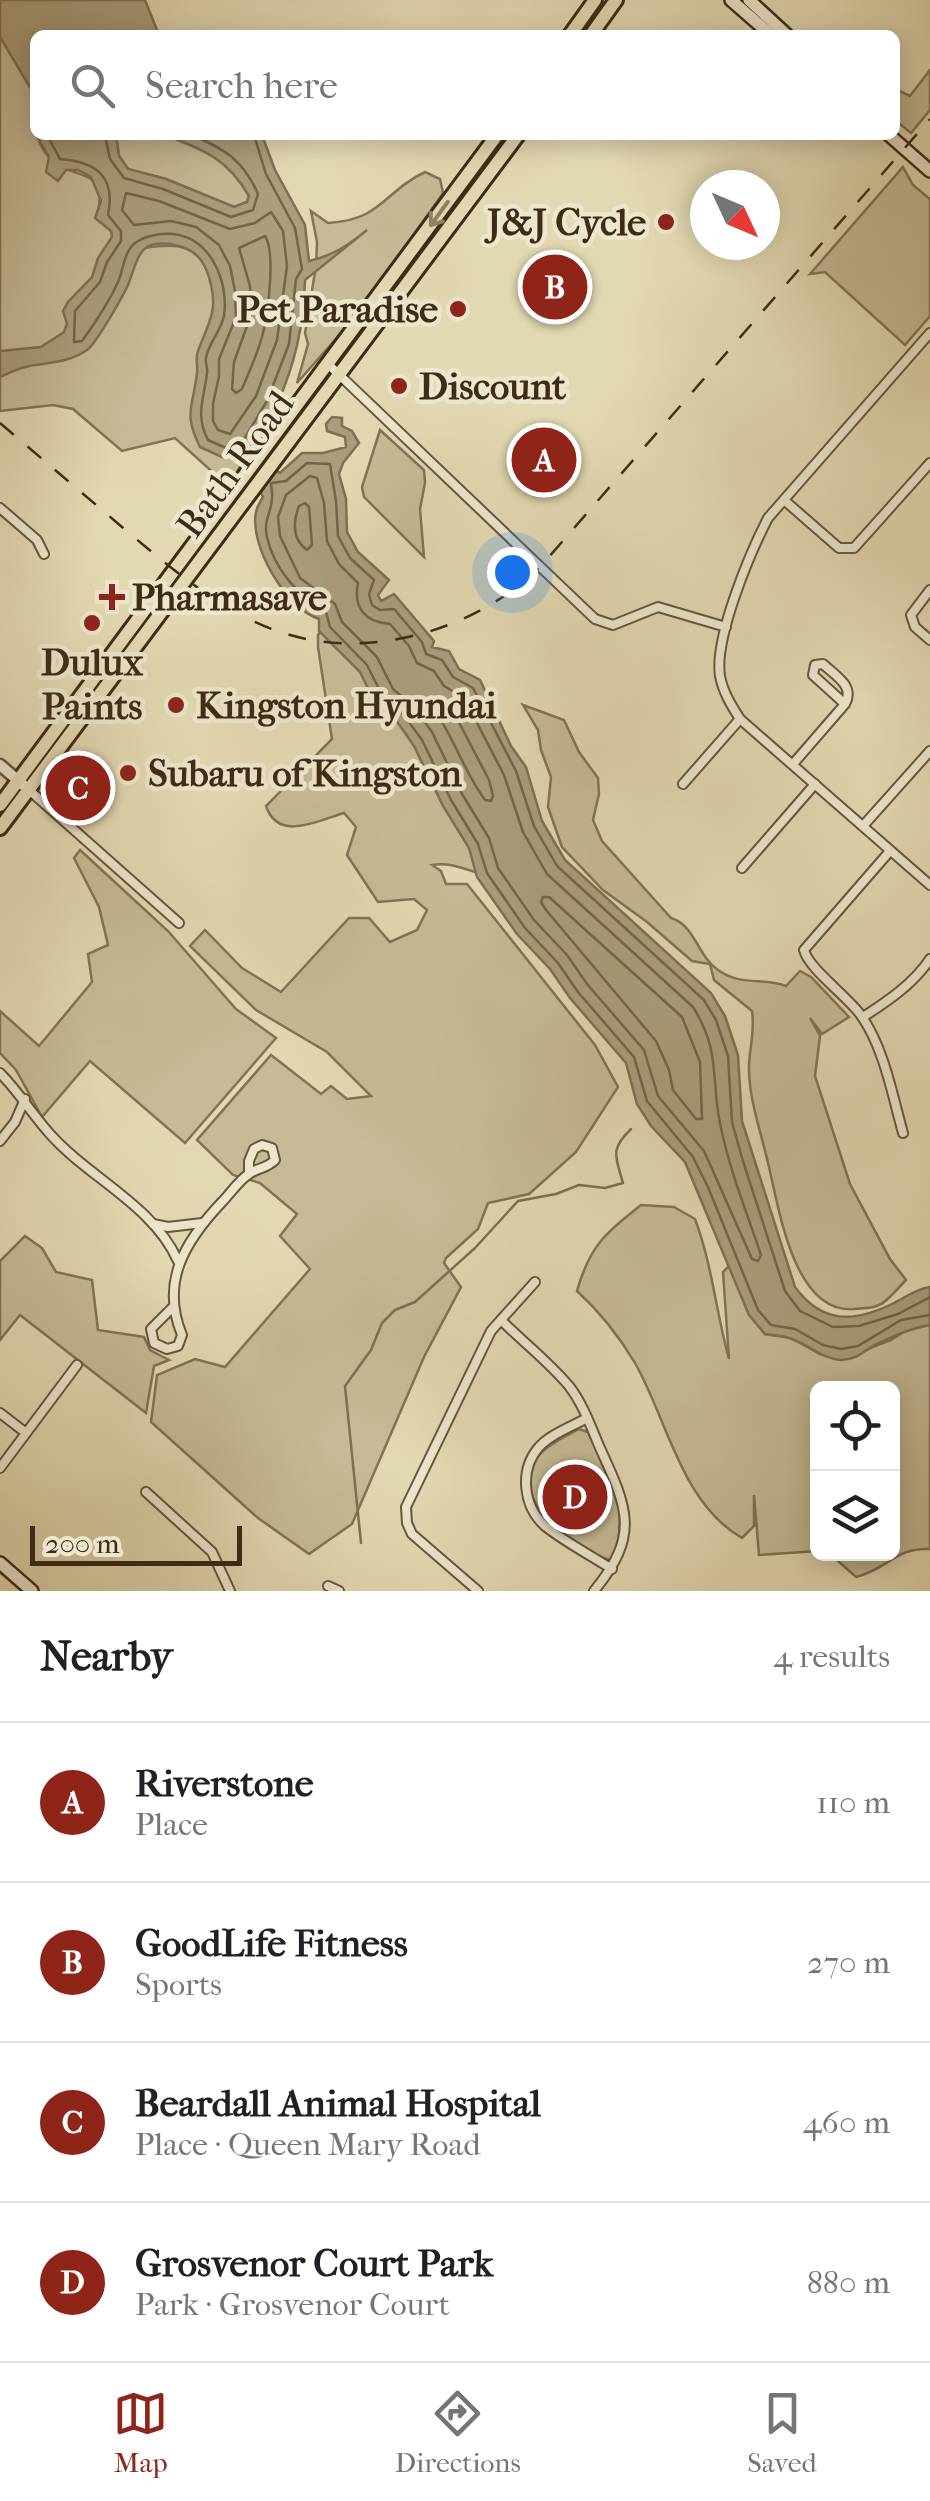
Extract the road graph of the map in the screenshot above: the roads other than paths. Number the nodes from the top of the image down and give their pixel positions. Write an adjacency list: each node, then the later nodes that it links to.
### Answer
1 (595, 0): 5 (main road)
2 (616, 0): 6 (main road)
3 (732, 0): 7 (main road)
4 (749, 0): 8 (main road)
5 (574, 30)
6 (595, 30)
7 (765, 30)
8 (782, 30)
9 (494, 140): 14 (main road, Bath Road, one-way to 14)
10 (514, 140): 14 (main road, Bath Road)
11 (895, 140): 12 (main road)
12 (930, 171)
13 (930, 333): 16 (street)
14 (334, 369): 20 (street); 29 (main road, Bath Road)
15 (930, 463): 16 (street)
16 (784, 500): 20 (street)
17 (0, 508): 18 (street)
18 (44, 554)
19 (930, 590): 21 (street)
20 (726, 627): 23 (street)
21 (930, 640)
22 (845, 704): 22 (street); 25 (street)
23 (740, 719): 25 (street); 27 (street)
24 (930, 751): 31 (street)
25 (792, 764): 28 (street)
26 (0, 765): 29 (street)
27 (683, 784)
28 (815, 784): 31 (street); 34 (street)
29 (23, 785): 30 (main road, Bath Road); 32 (main road, Bath Road); 36 (street)
30 (0, 804)
31 (863, 826): 33 (street)
32 (0, 828)
33 (890, 851): 35 (street); 40 (street)
34 (742, 868)
35 (930, 885)
36 (179, 922)
37 (930, 959): 38 (street)
38 (922, 972): 39 (street); 40 (street)
39 (930, 980)
40 (862, 1017): 45 (street)
41 (0, 1073): 42 (street)
42 (25, 1099): 43 (street); 44 (street)
43 (16, 1122): 44 (street); 46 (street)
44 (42, 1123): 49 (street)
45 (902, 1132)
46 (0, 1142)
47 (250, 1173): 48 (street)
48 (202, 1222): 49 (street); 50 (street)
49 (153, 1224): 50 (street)
50 (179, 1264): 52 (street)
51 (535, 1282): 53 (street)
52 (172, 1308): 52 (street)
53 (501, 1320): 56 (street); 66 (street)
54 (77, 1365): 57 (street)
55 (0, 1414): 57 (street)
56 (587, 1418): 61 (street); 61 (street)
57 (26, 1433): 58 (street)
58 (0, 1468)
59 (146, 1492): 64 (street)
60 (0, 1563): 63 (main road)
61 (612, 1570): 67 (street)
62 (328, 1586): 65 (street)
63 (32, 1591)
64 (230, 1591)
65 (339, 1591)
66 (478, 1591)
67 (594, 1591)

